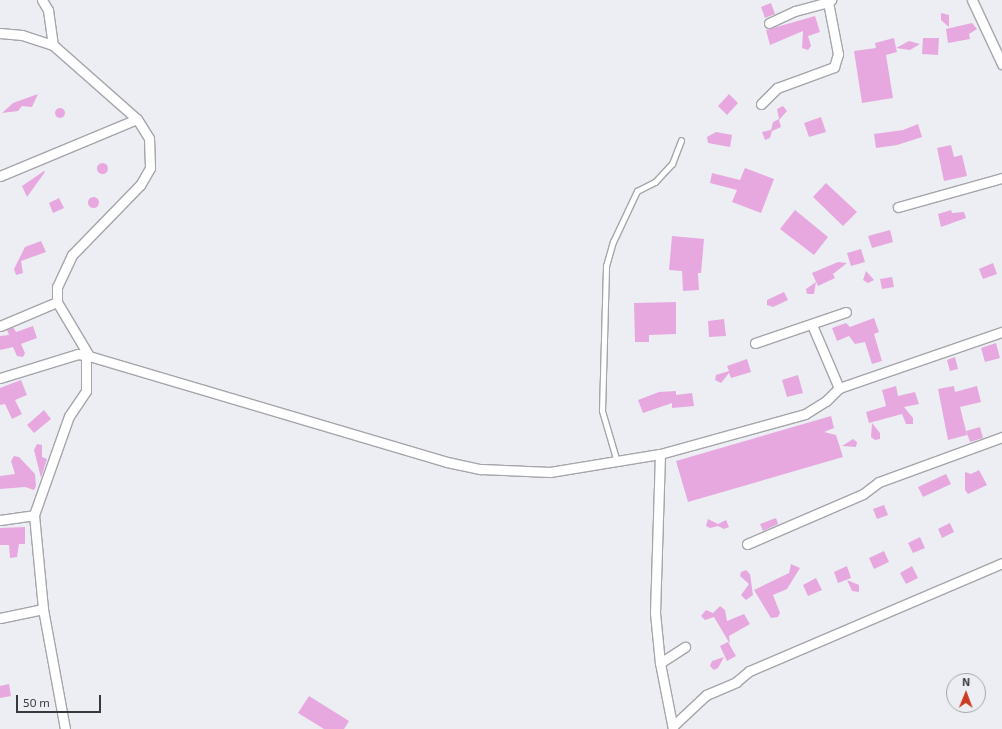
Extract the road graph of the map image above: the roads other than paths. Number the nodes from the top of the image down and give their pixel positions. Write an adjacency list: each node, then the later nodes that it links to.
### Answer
1 (42, 0): 6 (street)
2 (972, 0): 7 (street)
3 (830, 1): 4 (street); 8 (street)
4 (768, 23)
5 (0, 33): 6 (street)
6 (53, 45): 9 (street)
7 (1002, 64)
8 (761, 104)
9 (137, 119): 11 (street); 14 (street)
10 (681, 141): 25 (lane)
11 (0, 176)
12 (1002, 178): 13 (street)
13 (898, 207)
14 (57, 302): 17 (street); 20 (street)
15 (846, 312): 16 (street)
16 (812, 325): 19 (street); 22 (street)
17 (0, 326)
18 (1002, 332): 22 (street)
19 (755, 343)
20 (89, 356): 21 (street); 25 (street); 26 (street)
21 (0, 378)
22 (839, 388): 24 (street)
23 (1002, 437): 28 (street)
24 (660, 454): 25 (street); 33 (street)
25 (617, 462)
26 (34, 515): 27 (street); 30 (street)
27 (0, 520)
28 (747, 544)
29 (1002, 563): 34 (street)
30 (43, 609): 31 (street); 35 (street)
31 (0, 618)
32 (685, 647): 33 (street)
33 (660, 663): 34 (street)
34 (673, 728)
35 (66, 729)

